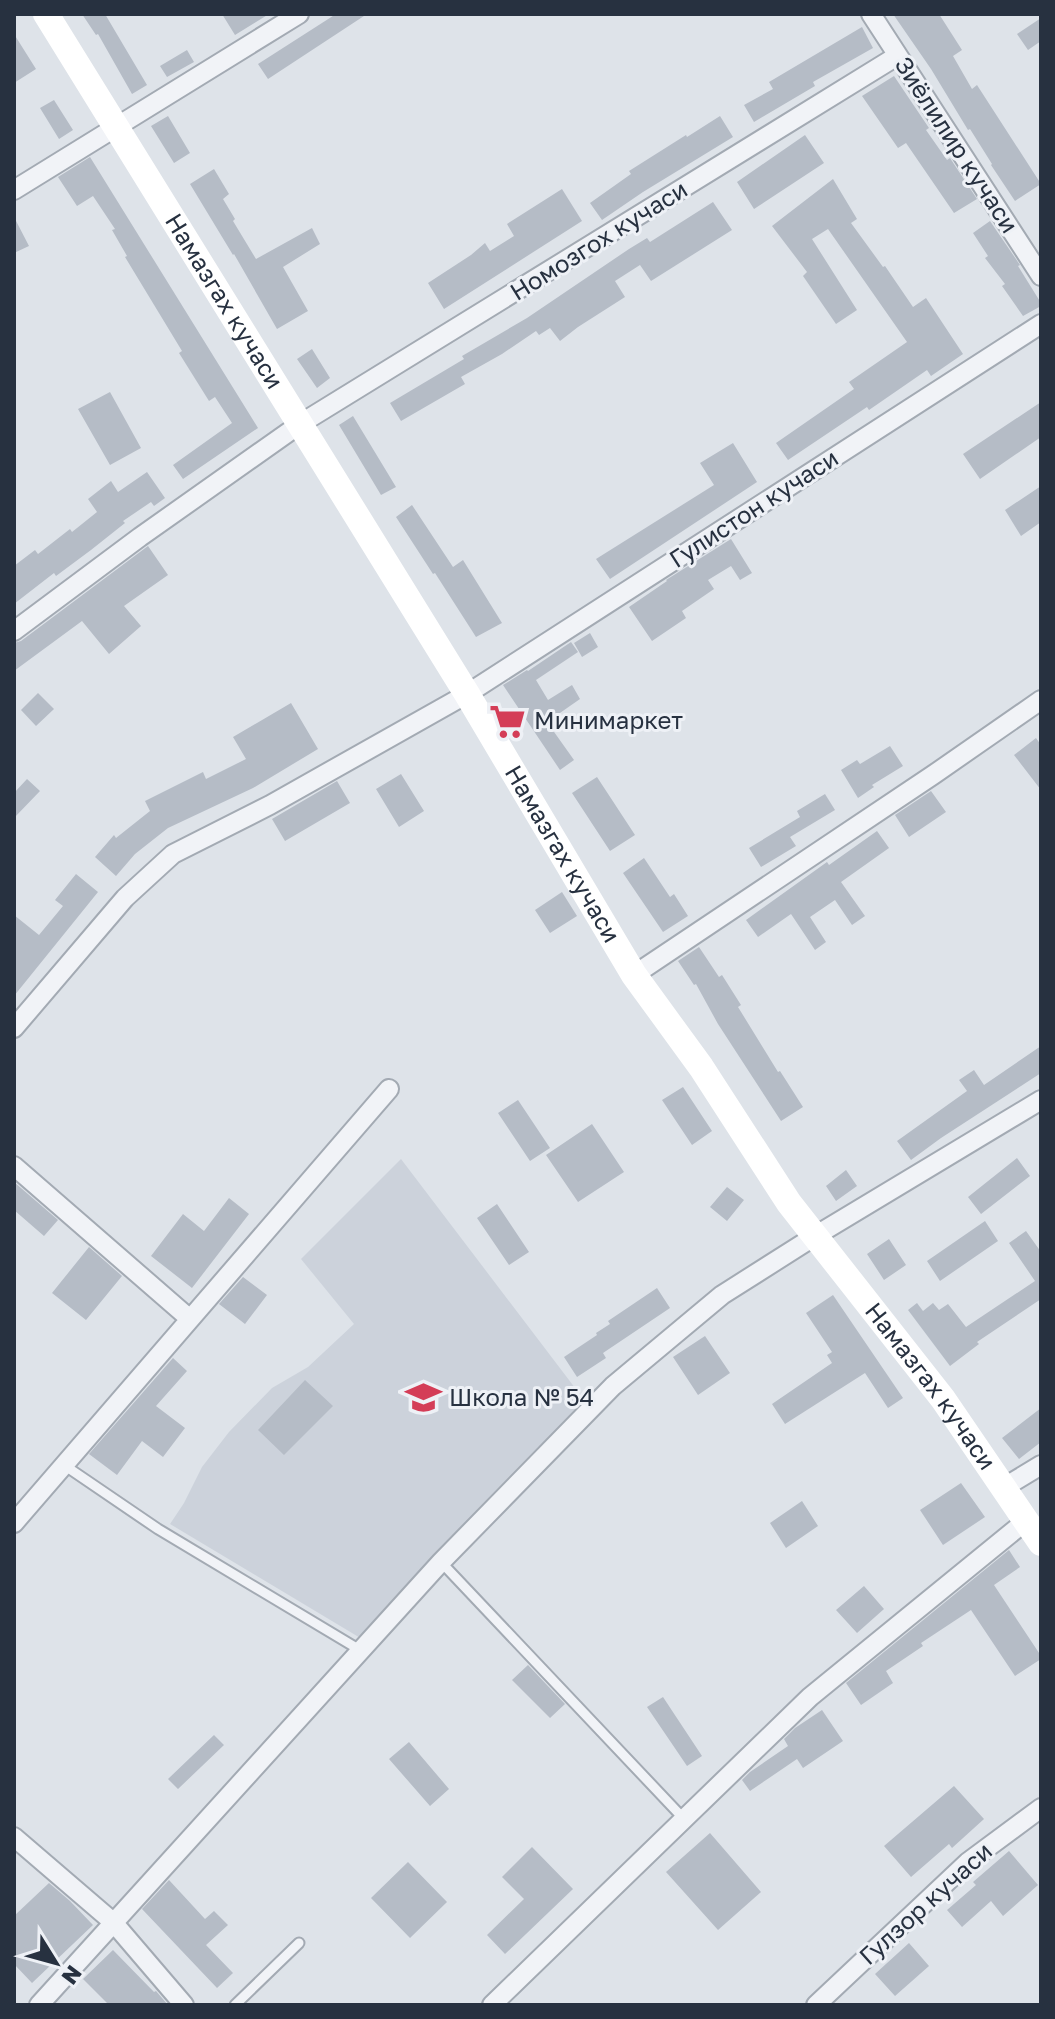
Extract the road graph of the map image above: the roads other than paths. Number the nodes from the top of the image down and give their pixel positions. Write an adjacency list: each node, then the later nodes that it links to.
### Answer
1 (46, 14): 5 (street, Намазгах кучаси)
2 (299, 14): 5 (street)
3 (871, 14): 4 (street, Зиёлилир кучаси)
4 (897, 56): 7 (street, Зиёлилир кучаси); 9 (street, Номозгох кучаси)
5 (116, 126): 6 (street); 9 (street, Намазгах кучаси)
6 (14, 190)
7 (1041, 276)
8 (1041, 324): 11 (street, Гулистон кучаси)
9 (300, 424): 10 (street, Номозгох кучаси); 11 (street, Намазгах кучаси)
10 (14, 631)
11 (467, 694): 13 (street, Намазгах кучаси); 14 (street, Гулистон кучаси)
12 (1041, 700): 13 (street)
13 (634, 975): 18 (street, Намазгах кучаси)
14 (14, 1028)
15 (389, 1089): 19 (street)
16 (1041, 1100): 18 (street)
17 (14, 1166): 19 (street)
18 (815, 1236): 22 (street, Намазгах кучаси); 26 (street)
19 (190, 1319): 20 (street)
20 (64, 1465): 24 (street); 27 (lane)
21 (1041, 1465): 22 (street)
22 (1003, 1488): 23 (street, Намазгах кучаси)
23 (1027, 1520): 25 (street, Намазгах кучаси); 29 (street)
24 (14, 1523)
25 (1041, 1543)
26 (441, 1562): 27 (street); 29 (lane)
27 (360, 1650): 31 (street)
28 (1041, 1808): 37 (street, Гулзор кучаси)
29 (684, 1819): 36 (street)
30 (14, 1837): 31 (street)
31 (113, 1922): 33 (street); 34 (street)
32 (299, 1943): 35 (lane)
33 (39, 2005)
34 (184, 2005)
35 (235, 2005)
36 (492, 2005)
37 (816, 2005)

